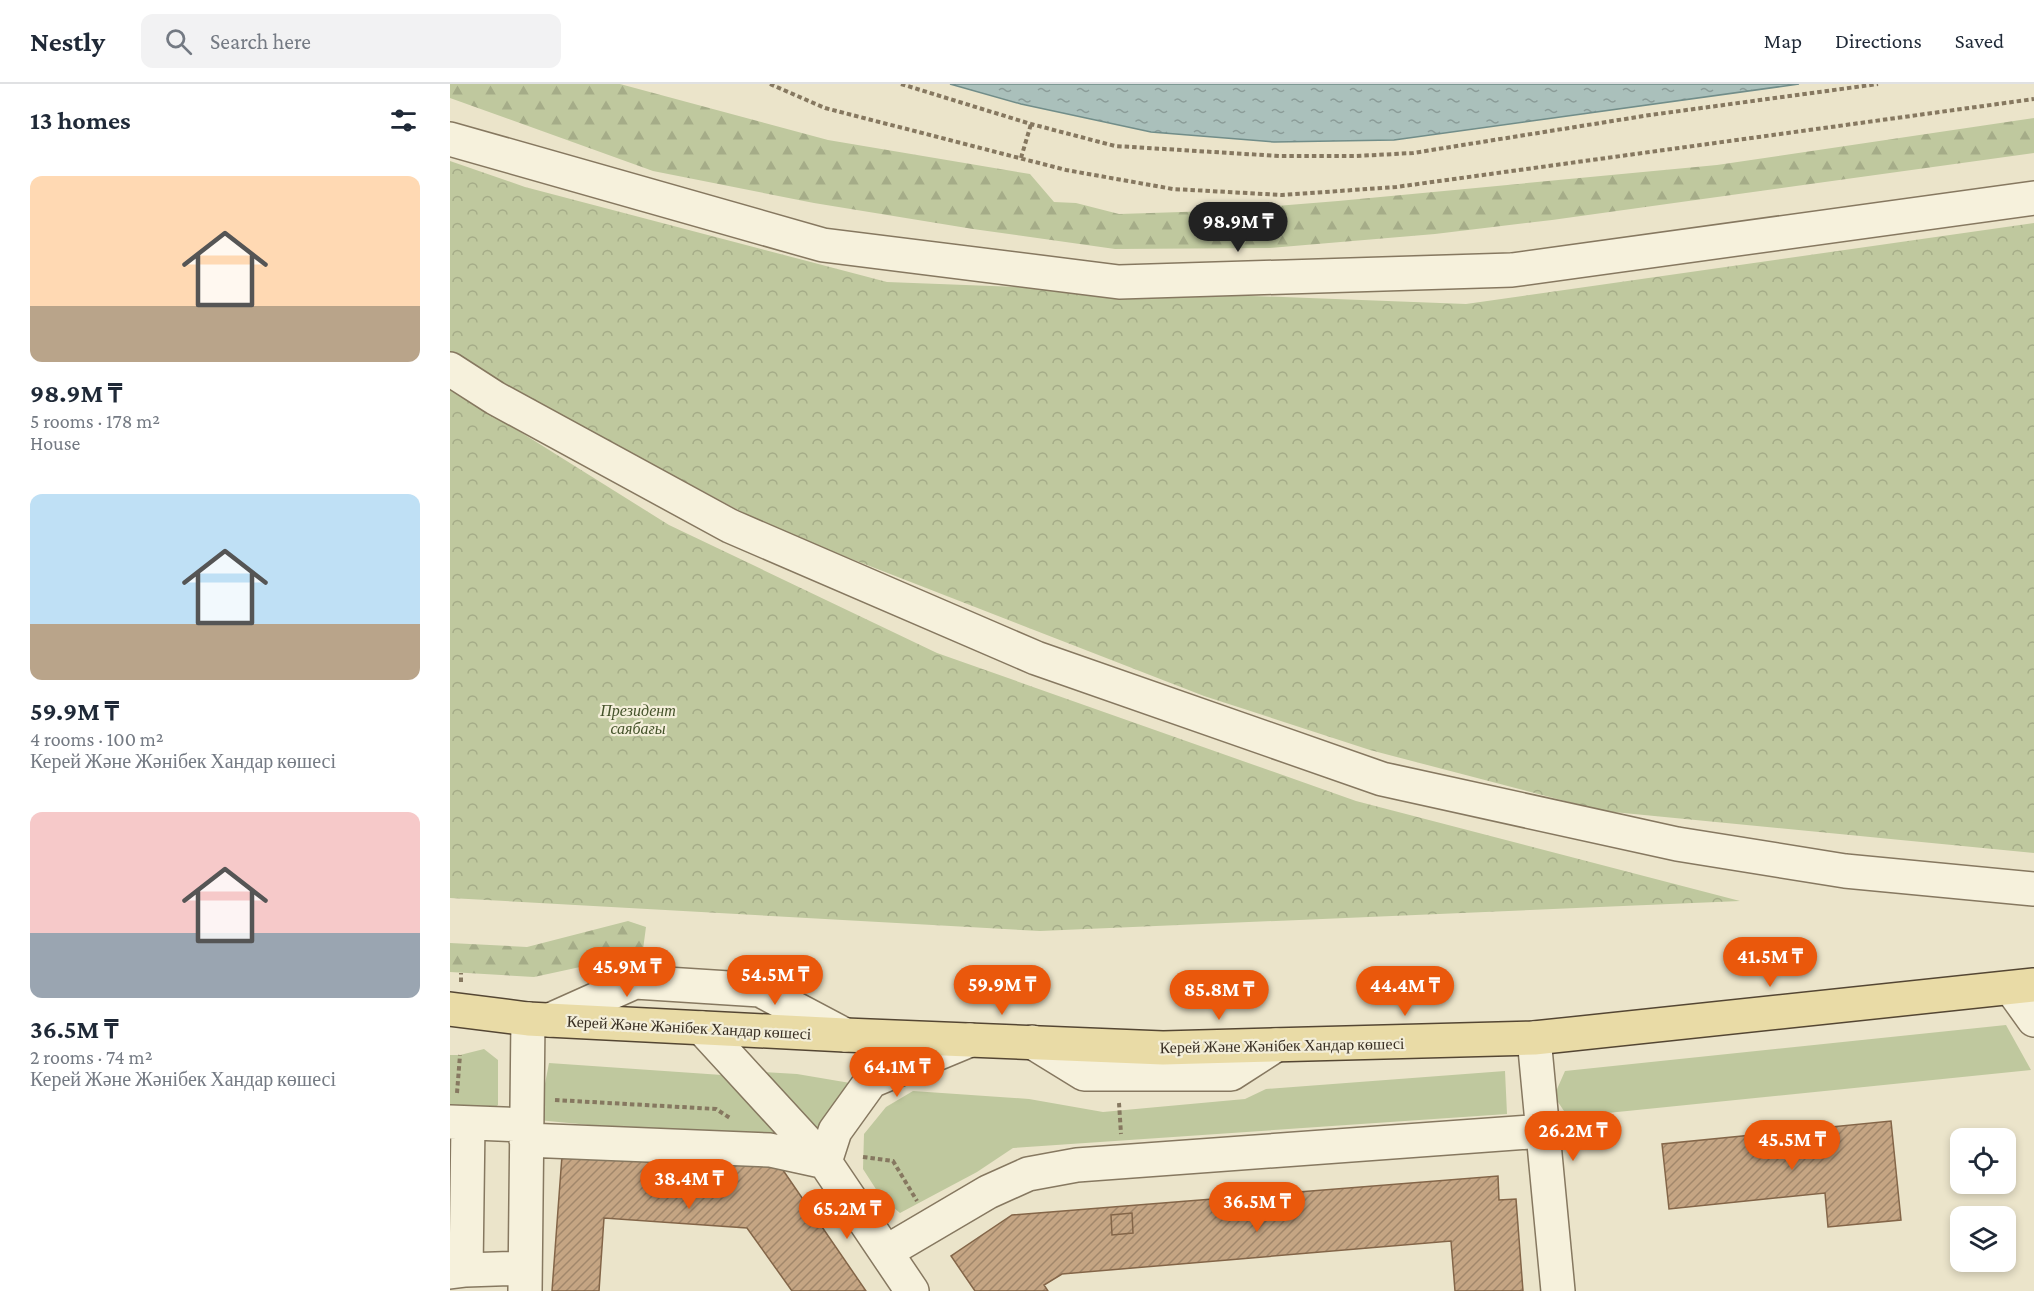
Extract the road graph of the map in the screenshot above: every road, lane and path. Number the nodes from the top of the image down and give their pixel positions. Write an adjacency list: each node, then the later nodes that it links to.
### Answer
1 (770, 84): 7 (path)
2 (901, 84): 5 (path)
3 (1878, 84): 5 (path)
4 (2034, 99): 7 (path)
5 (1031, 124): 7 (path)
6 (450, 139): 8 (street)
7 (1020, 158)
8 (2034, 198)
9 (450, 369): 10 (street)
10 (2034, 889)
11 (2022, 987): 14 (street); 17 (main road, Керей Және Жәнібек Хандар көшесі)
12 (450, 1009): 13 (main road, Керей Және Жәнібек Хандар көшесі)
13 (539, 1019): 15 (main road, Керей Және Жәнібек Хандар көшесі); 16 (street); 18 (main road, Керей Және Жәнібек Хандар көшесі); 21 (street)
14 (2034, 1020)
15 (702, 1028): 16 (main road, Керей Және Жәнібек Хандар көшесі); 25 (street)
16 (845, 1035): 19 (main road, Керей Және Жәнібек Хандар көшесі)
17 (1534, 1038): 19 (main road, Керей Және Жәнібек Хандар көшесі); 23 (street)
18 (455, 1040): 22 (path)
19 (970, 1040): 25 (street)
20 (735, 1120): 21 (path)
21 (526, 1121): 22 (street); 25 (street); 29 (street)
22 (457, 1122): 28 (street)
23 (1543, 1131): 27 (street); 31 (street)
24 (863, 1157): 26 (path)
25 (825, 1162): 27 (street)
26 (919, 1203)
27 (886, 1252): 30 (street)
28 (458, 1271): 29 (street)
29 (525, 1279)
30 (912, 1291)
31 (1558, 1291)

